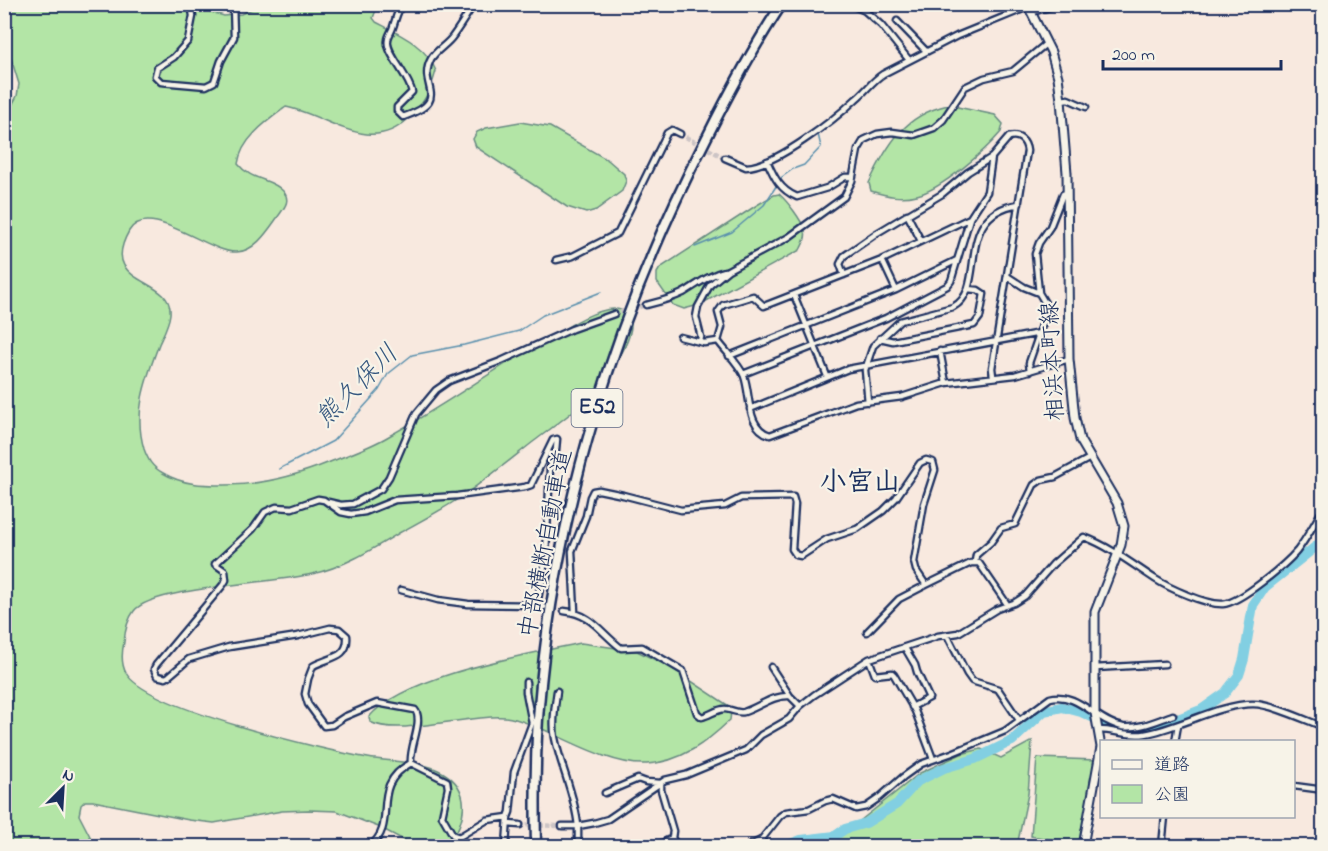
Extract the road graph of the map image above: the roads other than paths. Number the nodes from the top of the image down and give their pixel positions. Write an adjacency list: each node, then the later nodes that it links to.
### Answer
1 (191, 4): 2 (street)
2 (233, 4)
3 (402, 4): 4 (street)
4 (474, 4)
5 (782, 4): 105 (highway, 中部横断自動車道 / E52)
6 (849, 4): 14 (street)
7 (1069, 4): 10 (street)
8 (1122, 4): 9 (street)
9 (1130, 4)
10 (1029, 8): 12 (main road, 相浜本町線); 13 (street)
11 (897, 21): 13 (street)
12 (1047, 43): 15 (main road, 相浜本町線); 21 (street)
13 (926, 51): 14 (street)
14 (909, 60): 20 (street)
15 (1061, 100): 16 (street); 22 (main road, 相浜本町線)
16 (1086, 108)
17 (680, 134): 27 (street)
18 (725, 158): 20 (street)
19 (992, 158): 23 (street); 24 (street); 25 (street)
20 (767, 161): 21 (street)
21 (853, 177): 30 (street)
22 (1067, 194): 35 (street); 49 (main road, 相浜本町線)
23 (1019, 204): 32 (street); 33 (street)
24 (907, 214): 26 (street); 31 (street)
25 (970, 218): 26 (street); 29 (street)
26 (921, 241): 28 (street)
27 (556, 260)
28 (882, 260): 31 (street); 34 (street)
29 (957, 260): 34 (street); 46 (street)
30 (728, 270): 37 (street); 44 (street)
31 (844, 275): 36 (street)
32 (1007, 276): 35 (street); 43 (street)
33 (968, 289): 42 (street); 42 (street)
34 (896, 290): 39 (street)
35 (1040, 293): 40 (street)
36 (794, 295): 39 (street); 45 (street)
37 (646, 305)
38 (614, 314): 59 (street)
39 (807, 326): 46 (street); 48 (street)
40 (1040, 333): 43 (street); 51 (street)
41 (680, 337): 44 (street)
42 (880, 338): 50 (street)
43 (997, 340): 47 (street); 54 (street)
44 (700, 341): 45 (street)
45 (718, 341): 48 (street)
46 (815, 345): 52 (street); 53 (street)
47 (939, 351): 50 (street); 55 (street)
48 (729, 357): 52 (street)
49 (1070, 359): 51 (street); 58 (main road, 相浜本町線)
50 (866, 365): 53 (street); 56 (street)
51 (1030, 371): 54 (street)
52 (743, 374): 57 (street)
53 (827, 376): 57 (street)
54 (993, 376): 55 (street)
55 (946, 383): 56 (street)
56 (868, 402): 57 (street)
57 (750, 409)
58 (1090, 458): 61 (main road, 相浜本町線); 62 (street)
59 (324, 500): 66 (street); 91 (street)
60 (1323, 508): 61 (street)
61 (1118, 554): 65 (street); 76 (main road, 相浜本町線)
62 (975, 562): 63 (street); 65 (street)
63 (926, 585): 69 (street); 70 (street)
64 (401, 590): 66 (street)
65 (1007, 604): 71 (street)
66 (537, 605): 67 (street)
67 (544, 607)
68 (564, 611): 69 (street)
69 (575, 612): 79 (street)
70 (867, 632)
71 (947, 635): 72 (street); 83 (street)
72 (905, 648): 73 (street); 81 (street)
73 (869, 659): 80 (street); 81 (street)
74 (1166, 664): 76 (street)
75 (771, 667): 79 (street)
76 (1095, 668): 84 (main road, 相浜本町線)
77 (526, 682): 96 (street)
78 (557, 691): 101 (street)
79 (790, 696): 80 (street)
80 (800, 706): 92 (street)
81 (912, 707): 90 (street)
82 (1173, 715): 84 (street)
83 (1019, 720): 84 (street); 90 (street)
84 (1097, 720): 85 (street); 87 (main road, 相浜本町線)
85 (1178, 725): 86 (street); 88 (street)
86 (1323, 727)
87 (1100, 740)
88 (1175, 740)
89 (1100, 752): 110 (main road, 相浜本町線)
90 (933, 759): 109 (street)
91 (411, 763): 96 (street); 103 (street)
92 (661, 783): 95 (street); 101 (street); 102 (street)
93 (1295, 786): 94 (street)
94 (1323, 790)
95 (605, 793)
96 (508, 817): 98 (street)
97 (1165, 818): 111 (street)
98 (508, 824): 99 (street); 104 (street)
99 (520, 825)
100 (562, 826): 101 (street)
101 (578, 826): 106 (street)
102 (672, 838): 107 (street); 108 (street)
103 (370, 846)
104 (506, 846)
105 (536, 846)
106 (578, 846)
107 (656, 846)
108 (677, 846)
109 (749, 846)
110 (1083, 846)
111 (1162, 846)

